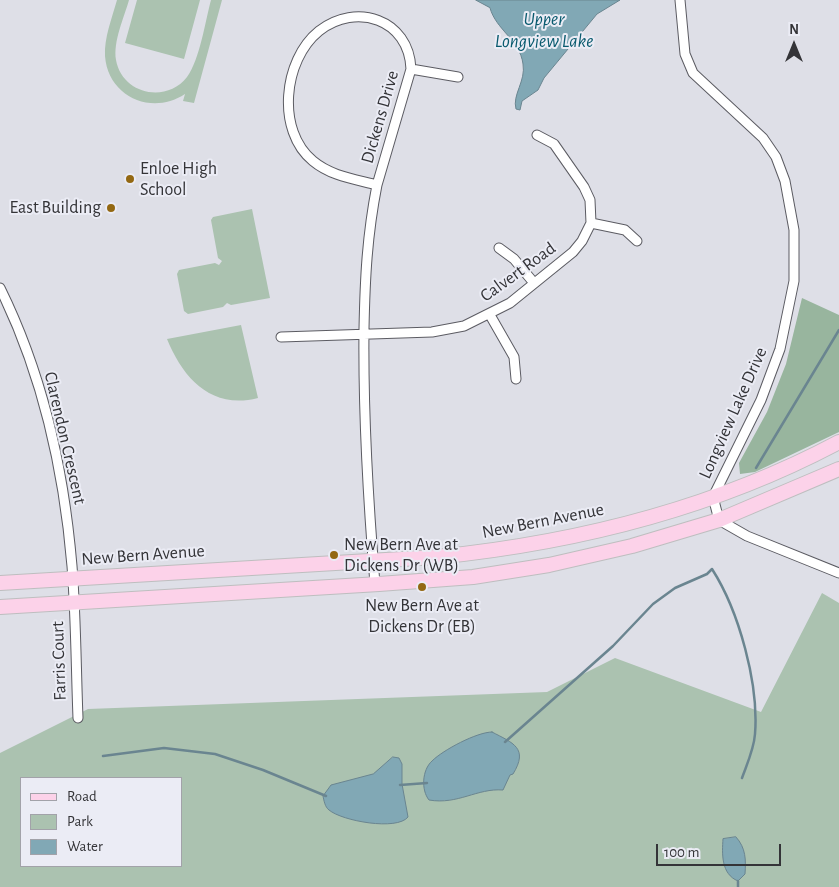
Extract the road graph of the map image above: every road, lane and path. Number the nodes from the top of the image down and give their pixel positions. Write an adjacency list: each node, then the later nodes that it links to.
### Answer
1 (680, 0): 17 (street, Longview Lake Drive)
2 (411, 69): 3 (street); 5 (street, Dickens Drive); 5 (street, Dickens Drive)
3 (458, 77)
4 (537, 135): 6 (street)
5 (377, 185): 12 (street, Dickens Drive)
6 (591, 223): 7 (street); 9 (street, Calvert Road)
7 (637, 241)
8 (499, 248): 9 (street)
9 (534, 283): 11 (street, Calvert Road)
10 (0, 288): 21 (street, Clarendon Crescent)
11 (490, 315): 12 (street, Calvert Road); 14 (street)
12 (364, 335): 13 (street, Calvert Road); 19 (street, Dickens Drive)
13 (281, 337)
14 (516, 379)
15 (839, 442): 17 (main road, New Bern Avenue)
16 (839, 469): 18 (main road)
17 (713, 497): 18 (street, Longview Lake Drive); 19 (main road, New Bern Avenue)
18 (719, 520): 20 (street); 23 (main road)
19 (373, 561): 21 (main road, New Bern Avenue); 23 (street, Dickens Drive)
20 (839, 573)
21 (73, 579): 22 (main road, New Bern Avenue); 24 (street, Clarendon Crescent)
22 (0, 583)
23 (375, 584): 24 (main road)
24 (74, 602): 25 (main road); 26 (street, Farris Court)
25 (0, 607)
26 (78, 718)

